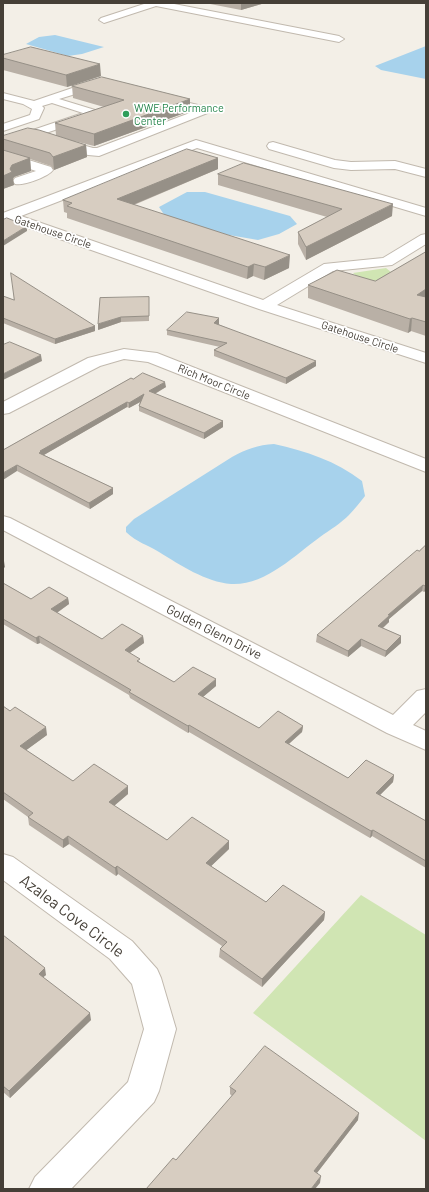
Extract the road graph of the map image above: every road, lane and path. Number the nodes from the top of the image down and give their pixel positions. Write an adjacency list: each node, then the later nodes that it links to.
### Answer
1 (104, 20): 2 (street)
2 (339, 39)
3 (113, 86): 6 (street)
4 (3, 96): 7 (street)
5 (151, 96): 6 (street)
6 (52, 100): 7 (street)
7 (33, 105): 8 (street)
8 (4, 127)
9 (273, 146): 11 (street)
10 (3, 156): 12 (street)
11 (426, 173)
12 (19, 181)
13 (426, 212): 15 (street, Gatehouse Circle)
14 (426, 238): 15 (street)
15 (264, 306): 16 (street, Gatehouse Circle)
16 (426, 358)
17 (3, 409): 18 (street, Rich Moor Circle)
18 (426, 466)
19 (3, 522): 21 (street, Golden Glenn Drive)
20 (426, 697): 21 (street)
21 (396, 727): 22 (street, Golden Glenn Drive)
22 (426, 741)
23 (3, 865): 24 (street, Azalea Cove Circle)
24 (47, 1189)

